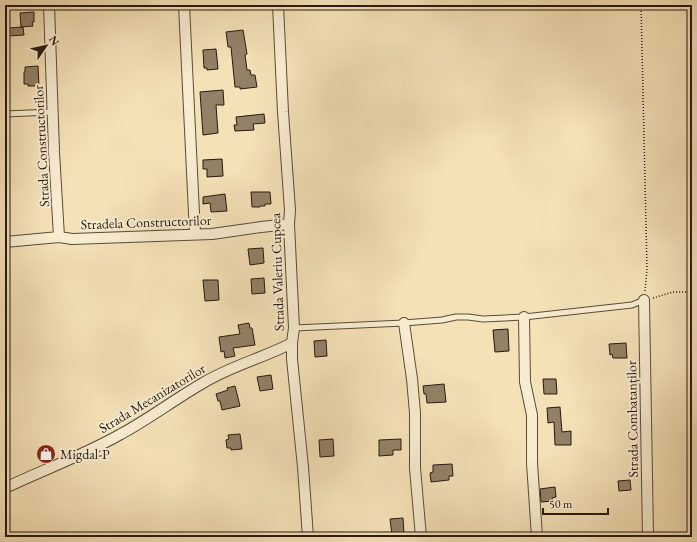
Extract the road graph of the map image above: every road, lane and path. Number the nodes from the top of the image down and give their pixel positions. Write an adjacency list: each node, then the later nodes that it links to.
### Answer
1 (49, 5): 5 (street, Strada Constructorilor)
2 (184, 5): 8 (street)
3 (278, 5): 7 (street, Strada Valeriu Cupcea)
4 (641, 5): 12 (path)
5 (53, 112): 6 (lane); 9 (street, Strada Constructorilor)
6 (5, 114)
7 (289, 224): 8 (street, Stradela Constructorilor); 15 (street, Strada Valeriu Cupcea)
8 (195, 234): 9 (street, Stradela Constructorilor)
9 (59, 237): 10 (street, Stradela Constructorilor)
10 (5, 242)
11 (692, 292): 12 (path)
12 (644, 300): 13 (lane); 21 (street, Strada Combatanților)
13 (524, 317): 14 (lane); 20 (street)
14 (404, 323): 15 (lane); 19 (street)
15 (294, 328): 16 (street, Strada Valeriu Cupcea)
16 (292, 343): 17 (street, Strada Mecanizatorilor); 18 (street, Strada Valeriu Cupcea)
17 (5, 488)
18 (308, 537)
19 (421, 537)
20 (537, 537)
21 (648, 537)

